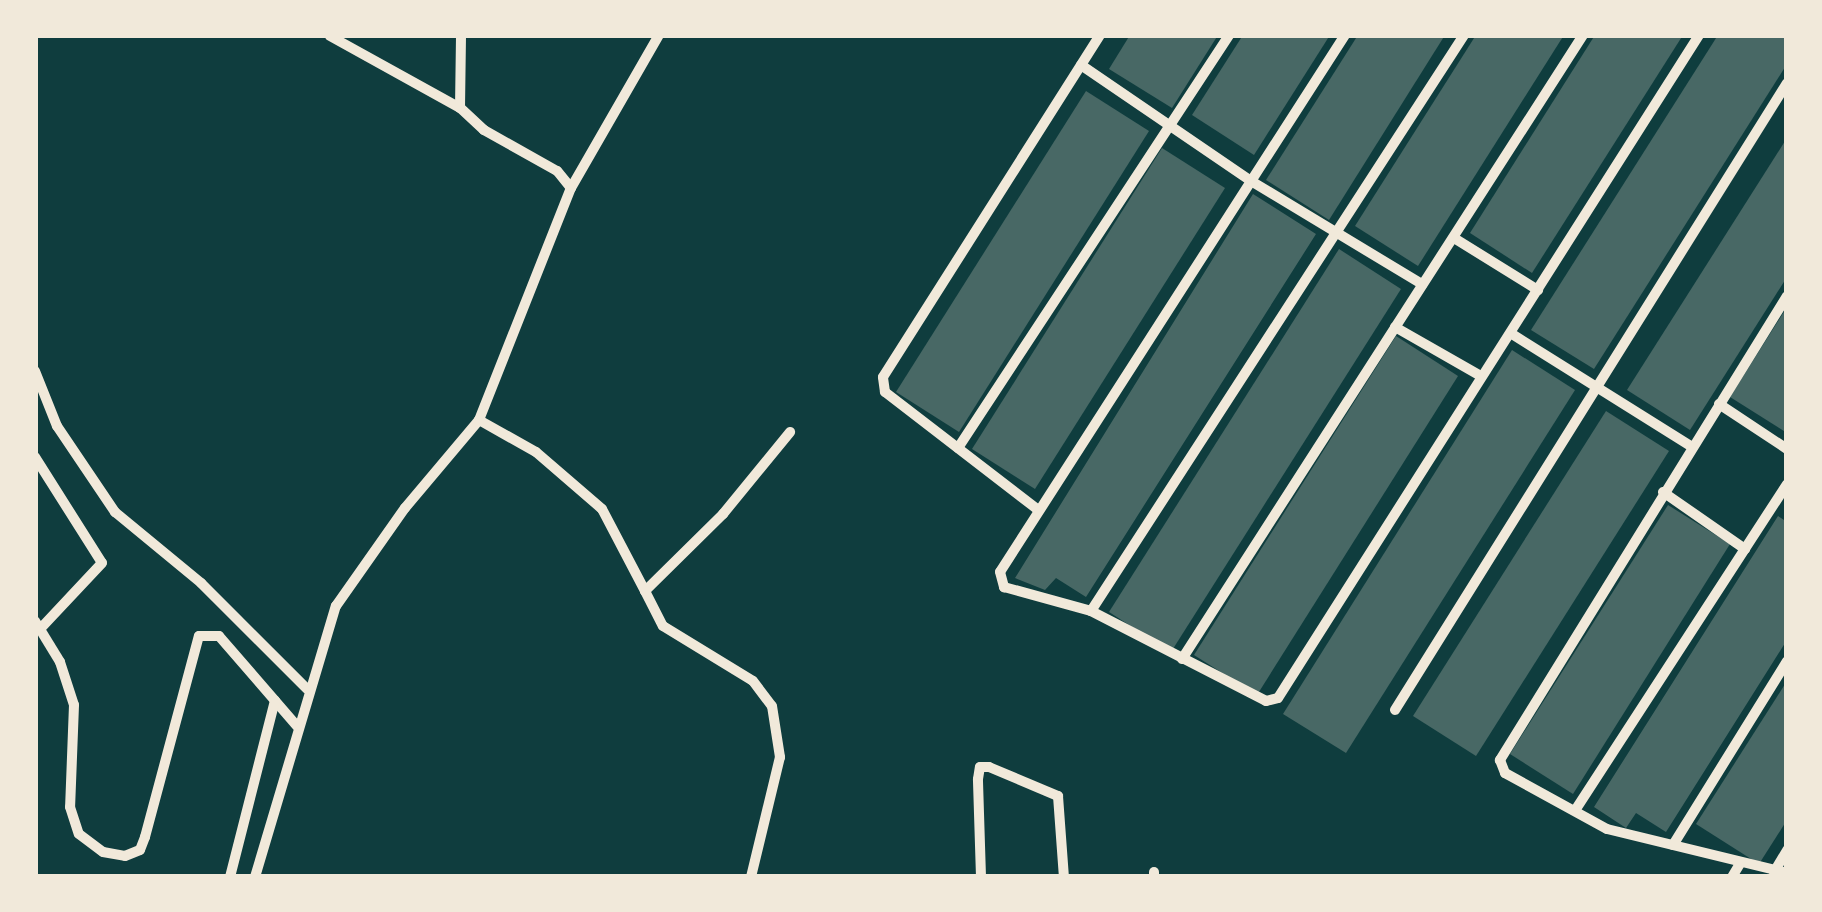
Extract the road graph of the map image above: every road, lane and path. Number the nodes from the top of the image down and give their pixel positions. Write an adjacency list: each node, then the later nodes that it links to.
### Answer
1 (461, 35): 12 (street)
2 (659, 35): 15 (street)
3 (1100, 35): 10 (street)
4 (1229, 35): 13 (street)
5 (1345, 35): 14 (street)
6 (1464, 35): 16 (street)
7 (1582, 35): 17 (street)
8 (1699, 35): 19 (street)
9 (330, 36): 12 (street)
10 (1080, 66): 13 (street); 31 (street)
11 (1787, 84): 25 (street)
12 (460, 108): 15 (street)
13 (1171, 125): 14 (street); 31 (street)
14 (1251, 181): 16 (street); 37 (street)
15 (571, 188): 28 (street)
16 (1336, 234): 18 (street); 40 (street)
17 (1454, 238): 18 (street); 19 (street)
18 (1422, 284): 21 (street)
19 (1538, 290): 22 (street)
20 (1787, 296): 27 (street)
21 (1395, 327): 24 (street); 42 (street)
22 (1512, 334): 24 (street); 25 (street)
23 (35, 371): 26 (street)
24 (1479, 375): 42 (street)
25 (1599, 390): 30 (street); 46 (street)
26 (39, 393): 44 (street)
27 (1719, 404): 30 (street); 32 (street)
28 (479, 420): 39 (street); 44 (street)
29 (790, 432): 39 (street)
30 (1689, 446): 35 (street)
31 (958, 448): 37 (street)
32 (1787, 449)
33 (35, 457): 41 (street)
34 (1787, 484): 36 (street)
35 (1663, 492): 38 (street); 48 (street)
36 (1782, 505): 38 (street)
37 (1037, 509): 40 (street)
38 (1745, 549): 48 (street)
39 (646, 592): 56 (street)
40 (1091, 611): 42 (street)
41 (38, 625): 45 (street)
42 (1182, 659)
43 (1787, 661): 49 (street)
44 (307, 689): 47 (street)
45 (276, 701): 47 (street); 54 (street)
46 (1395, 710)
47 (297, 726): 55 (street)
48 (1576, 809): 49 (street)
49 (1673, 845): 51 (street)
50 (1787, 850): 52 (street)
51 (1742, 862): 52 (street); 59 (street)
52 (1774, 872): 53 (street)
53 (1787, 873)
54 (230, 877)
55 (255, 877)
56 (751, 877)
57 (981, 877): 58 (street)
58 (1064, 877)
59 (1732, 877)

